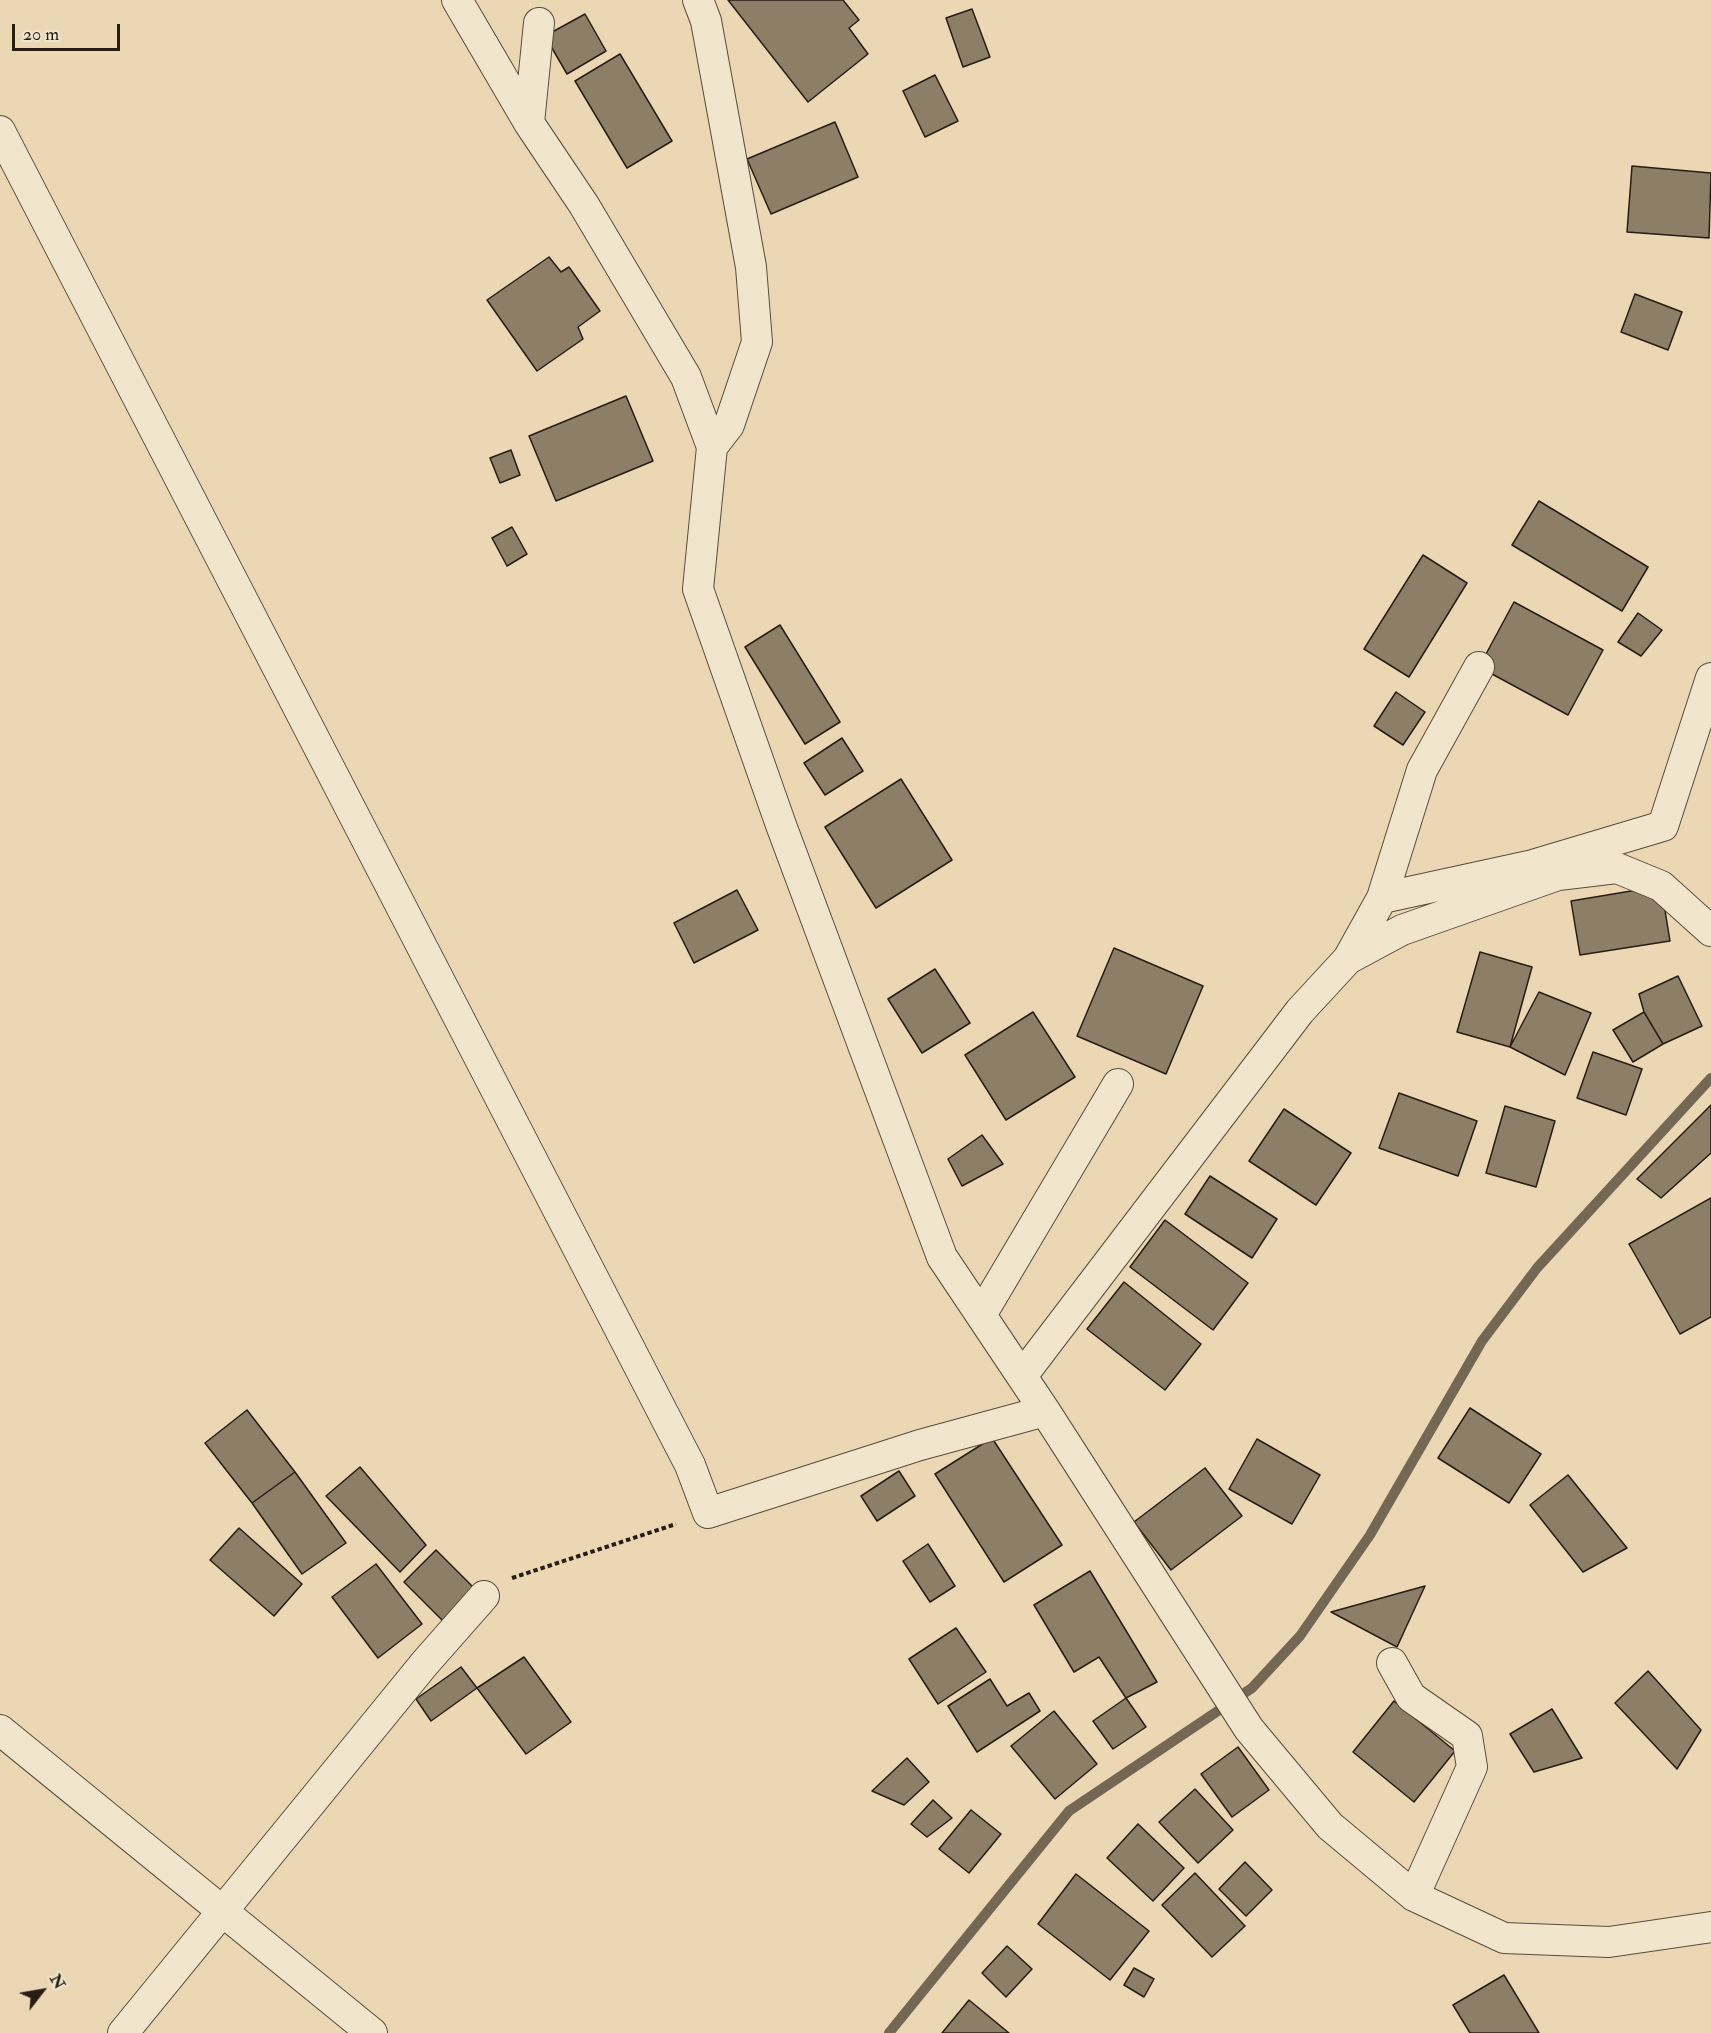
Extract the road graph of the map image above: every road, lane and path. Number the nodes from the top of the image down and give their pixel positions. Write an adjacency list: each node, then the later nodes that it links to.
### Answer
1 (456, 0): 4 (street)
2 (698, 0): 6 (street)
3 (538, 23): 4 (street)
4 (529, 123): 6 (street)
5 (0, 131): 16 (street)
6 (712, 447): 13 (street)
7 (1479, 667): 9 (street)
8 (1711, 678): 9 (street)
9 (1382, 898): 11 (street)
10 (1711, 931): 11 (street)
11 (1348, 959): 14 (street)
12 (1118, 1084): 13 (street)
13 (981, 1316): 14 (street)
14 (1022, 1376): 15 (street)
15 (1045, 1411): 16 (street); 20 (street)
16 (708, 1513): 17 (path)
17 (484, 1596): 21 (street)
18 (1392, 1663): 20 (street)
19 (0, 1730): 21 (street)
20 (1414, 1896): 22 (street)
21 (223, 1912): 23 (street); 24 (street)
22 (1711, 1927)
23 (123, 2033)
24 (372, 2033)

